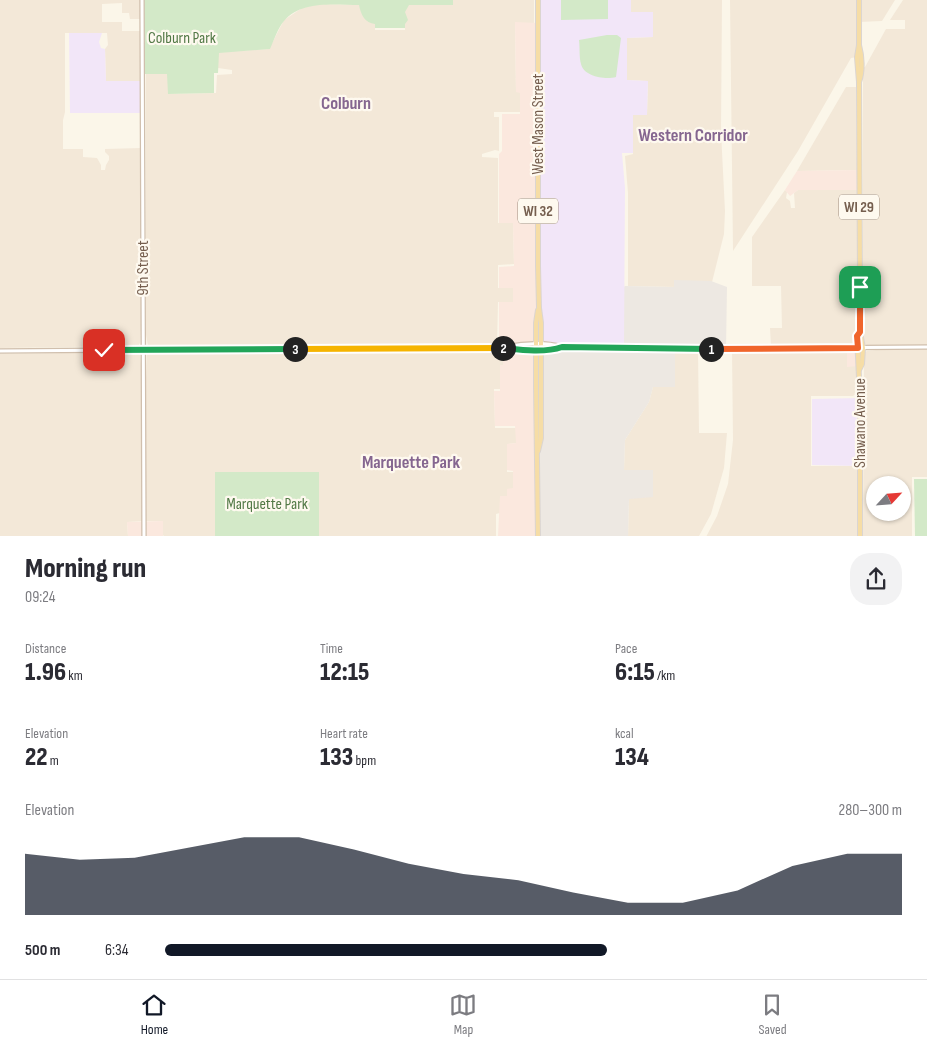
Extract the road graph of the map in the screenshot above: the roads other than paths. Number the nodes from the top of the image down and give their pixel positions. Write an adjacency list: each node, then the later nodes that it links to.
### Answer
1 (142, 0): 7 (street, 9th Street)
2 (538, 0): 4 (main road, West Mason Street / WI 32)
3 (859, 0): 6 (main road, Shawano Avenue / WI 29)
4 (538, 347): 6 (street); 7 (street); 10 (main road, West Mason Street / WI 32)
5 (927, 347): 6 (street)
6 (860, 348): 11 (main road, Shawano Avenue / WI 29)
7 (143, 350): 8 (street); 9 (street, 9th Street)
8 (0, 351)
9 (144, 536)
10 (538, 536)
11 (860, 536)

